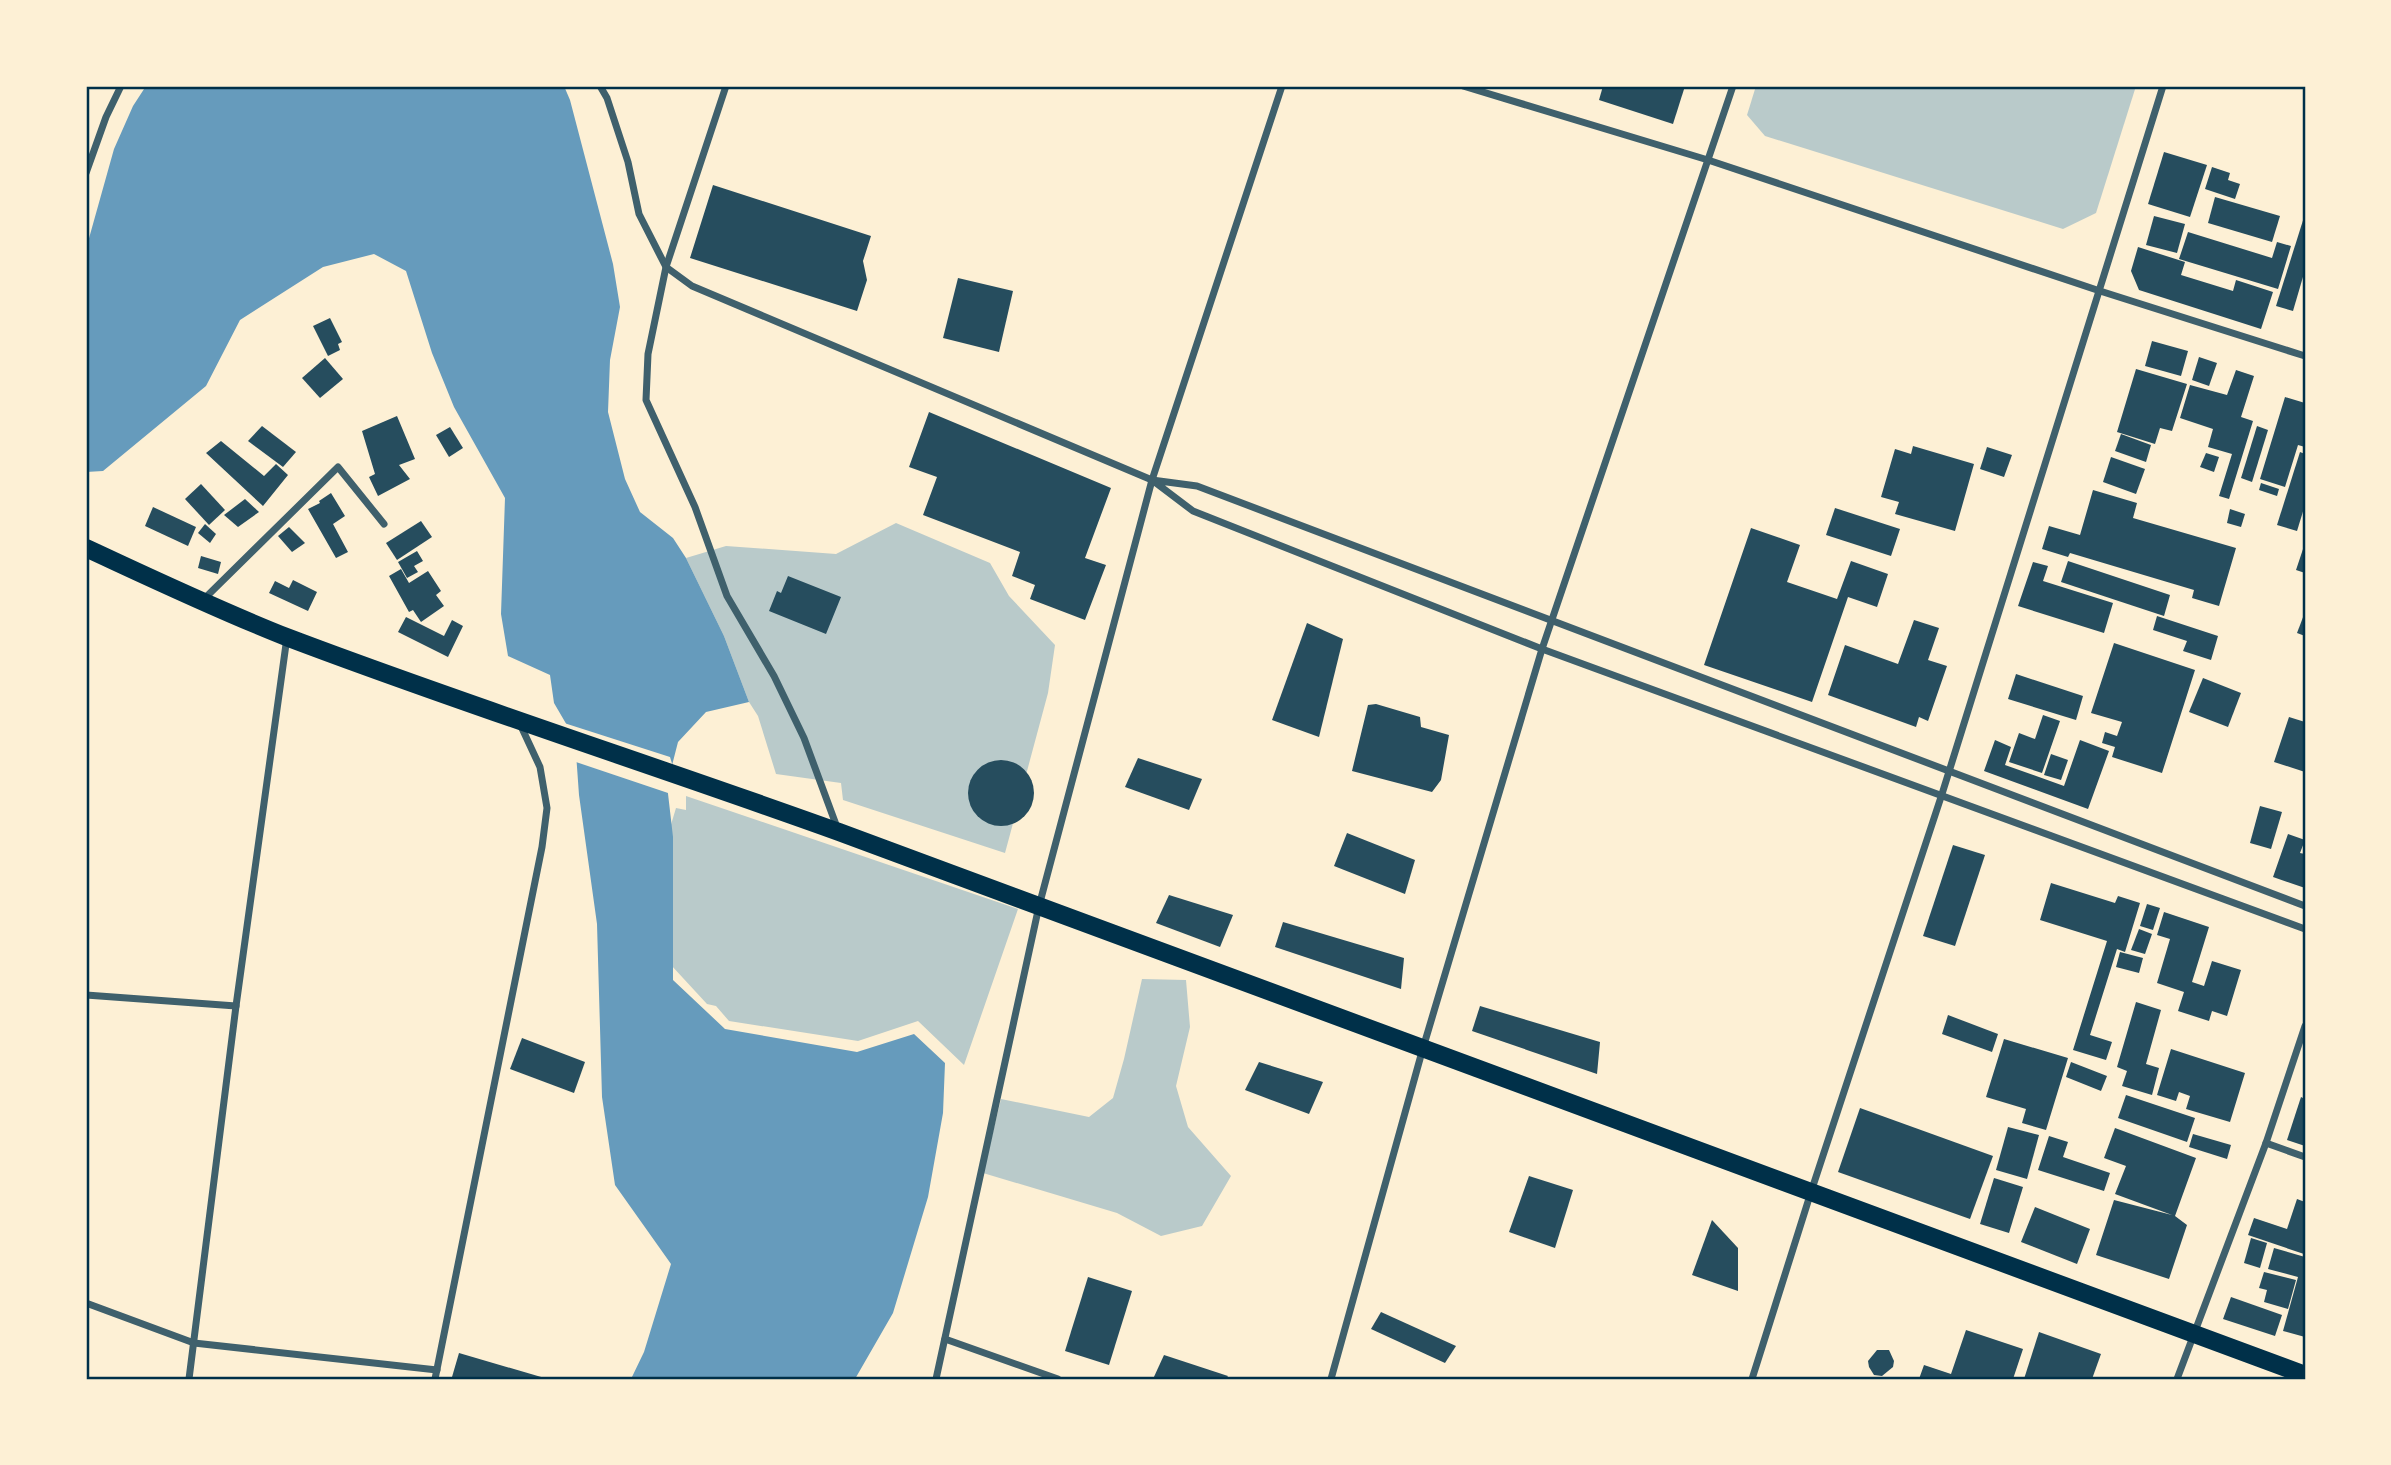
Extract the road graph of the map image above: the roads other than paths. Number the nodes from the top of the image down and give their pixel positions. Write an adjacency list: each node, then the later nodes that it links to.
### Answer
1 (121, 86): 9 (street)
2 (600, 86): 10 (street)
3 (726, 86): 10 (street)
4 (1282, 86): 13 (street)
5 (1463, 86): 8 (street)
6 (1732, 86): 8 (street)
7 (2163, 86): 11 (street)
8 (1708, 160): 11 (street); 17 (street)
9 (86, 173)
10 (666, 267): 13 (street); 23 (street)
11 (2100, 291): 12 (street); 21 (street)
12 (2305, 356)
13 (1152, 480): 17 (street); 19 (street); 24 (street)
14 (384, 524): 16 (street)
15 (86, 548): 16 (main road)
16 (202, 601): 18 (main road)
17 (1552, 620): 19 (street); 21 (street)
18 (287, 637): 20 (main road); 28 (street)
19 (1542, 649): 22 (street); 30 (street)
20 (524, 723): 23 (main road); 38 (street)
21 (1949, 771): 22 (street); 25 (street)
22 (1942, 794): 26 (street); 33 (street)
23 (839, 832): 24 (main road)
24 (1040, 906): 30 (main road); 36 (street)
25 (2305, 906)
26 (2305, 929)
27 (86, 995): 28 (street)
28 (236, 1006): 37 (street)
29 (2305, 1026): 31 (street)
30 (1423, 1048): 33 (main road); 44 (street)
31 (2266, 1143): 32 (street); 35 (street)
32 (2305, 1157)
33 (1811, 1192): 35 (main road); 45 (street)
34 (86, 1303): 37 (street)
35 (2195, 1333): 39 (main road); 46 (street)
36 (945, 1339): 42 (street); 43 (street)
37 (194, 1343): 38 (street); 40 (street)
38 (437, 1370): 41 (street)
39 (2305, 1375)
40 (189, 1379)
41 (435, 1379)
42 (936, 1379)
43 (1058, 1379)
44 (1331, 1379)
45 (1752, 1379)
46 (2177, 1379)

